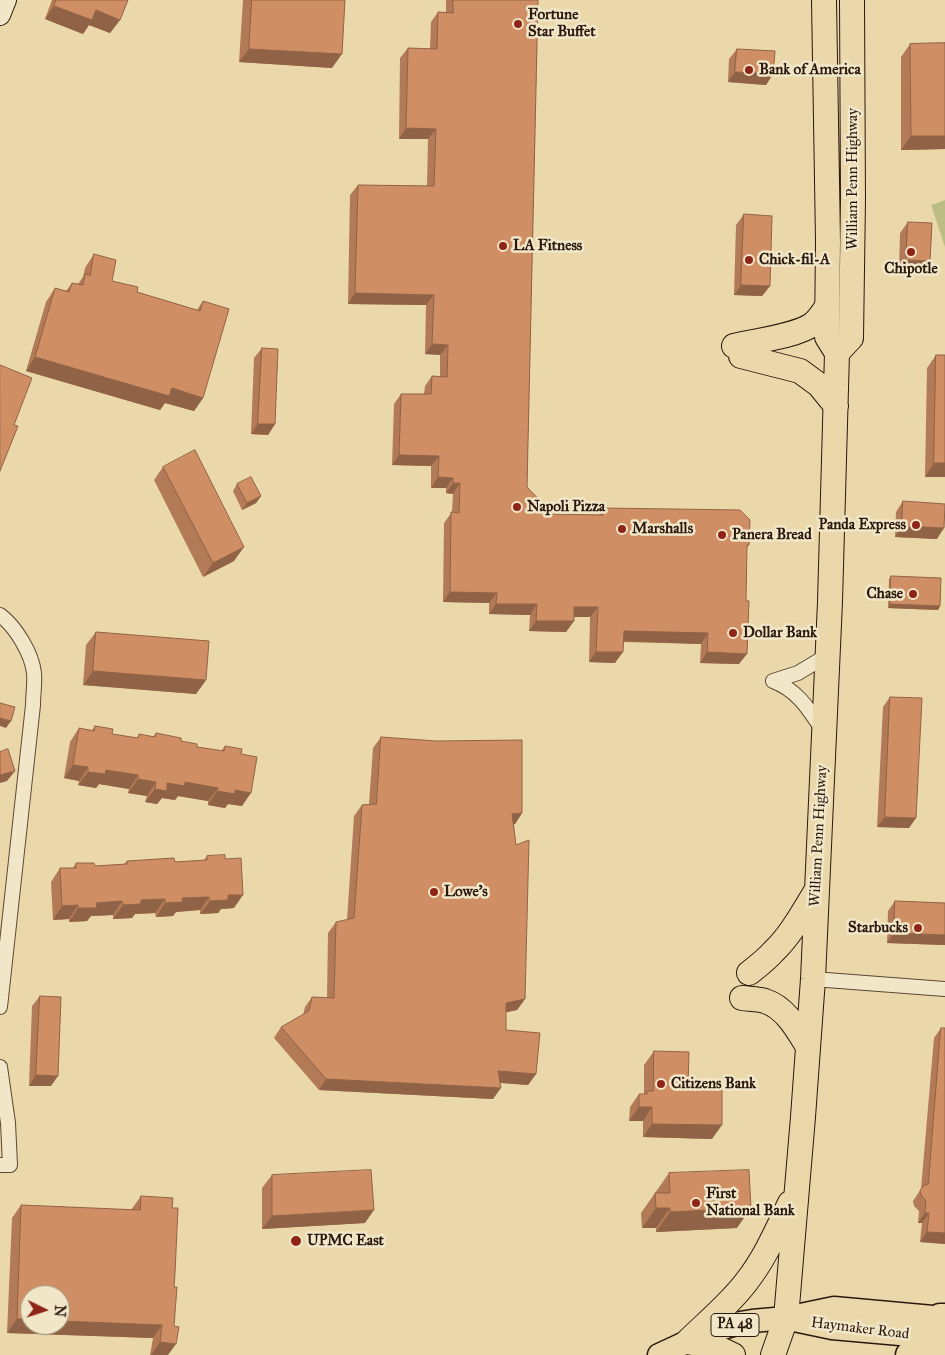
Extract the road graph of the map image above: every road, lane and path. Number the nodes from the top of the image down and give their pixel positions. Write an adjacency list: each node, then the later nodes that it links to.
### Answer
1 (6, 0): 4 (main road)
2 (824, 0): 5 (highway, William Penn Highway)
3 (852, 0): 6 (highway, William Penn Highway)
4 (0, 15)
5 (827, 306): 6 (highway, William Penn Highway); 7 (highway)
6 (837, 354): 7 (highway, William Penn Highway)
7 (836, 406): 9 (highway, William Penn Highway)
8 (0, 615): 16 (street)
9 (828, 655): 10 (highway, William Penn Highway); 10 (street)
10 (824, 732): 11 (highway, William Penn Highway)
11 (817, 890): 12 (highway); 13 (highway, William Penn Highway)
12 (750, 973)
13 (813, 979): 14 (street); 17 (highway, William Penn Highway)
14 (945, 989)
15 (742, 998): 17 (highway)
16 (0, 1007)
17 (808, 1046): 20 (highway, William Penn Highway)
18 (0, 1067): 19 (street)
19 (5, 1165)
20 (797, 1191): 21 (highway, William Penn Highway); 23 (highway)
21 (786, 1318): 22 (main road, Haymaker Road); 23 (main road, PA 48); 27 (highway, William Penn Highway); 28 (highway, William Penn Highway)
22 (944, 1322)
23 (687, 1342): 25 (main road, PA 48); 26 (highway)
24 (945, 1352): 29 (highway)
25 (658, 1355)
26 (733, 1355)
27 (773, 1355)
28 (792, 1355)
29 (909, 1355)

